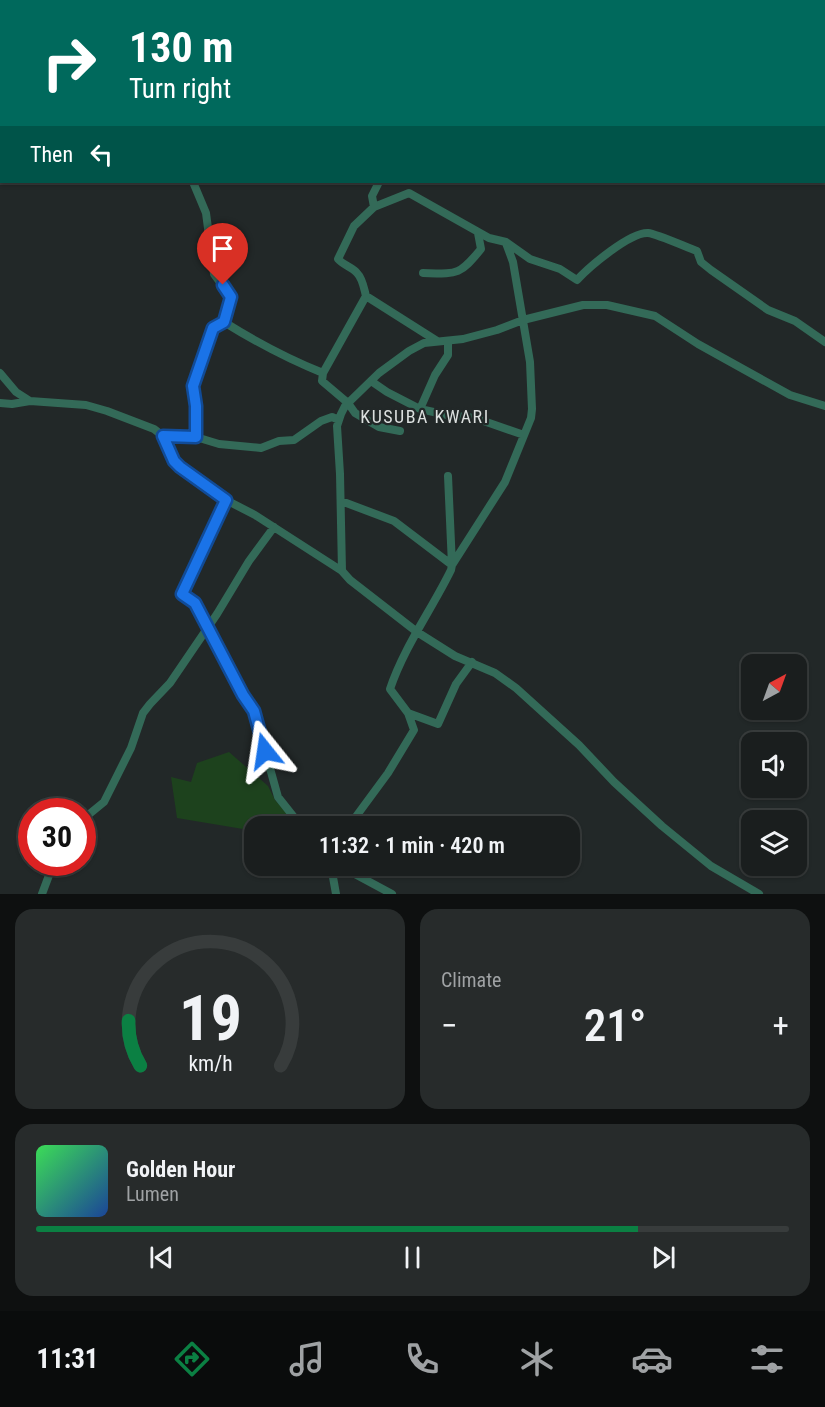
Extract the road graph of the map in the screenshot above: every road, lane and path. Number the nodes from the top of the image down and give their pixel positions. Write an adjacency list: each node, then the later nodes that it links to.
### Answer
1 (193, 183): 9 (street)
2 (378, 183): 3 (street)
3 (375, 207): 4 (street); 7 (street)
4 (478, 233): 5 (street); 6 (street)
5 (506, 242): 8 (street); 12 (street)
6 (423, 273)
7 (366, 296): 10 (street); 13 (street)
8 (523, 320): 11 (street); 19 (street); 23 (street)
9 (224, 322): 13 (street); 25 (street)
10 (437, 341): 11 (street); 15 (street)
11 (448, 342): 20 (street)
12 (825, 342)
13 (323, 372): 18 (street)
14 (0, 373): 16 (street)
15 (371, 381): 18 (street); 20 (street)
16 (30, 401): 17 (street); 24 (street)
17 (0, 403)
18 (348, 403): 21 (street); 22 (street)
19 (825, 406)
20 (420, 409): 23 (street)
21 (339, 420): 25 (street); 28 (street)
22 (400, 431)
23 (524, 435): 30 (street)
24 (163, 436): 25 (street); 27 (street)
25 (196, 437)
26 (448, 476): 30 (street)
27 (226, 500): 29 (street); 32 (street)
28 (341, 501): 30 (street); 31 (street)
29 (274, 527): 31 (street); 32 (street)
30 (452, 565): 33 (street)
31 (342, 571): 33 (street)
32 (208, 628): 36 (street); 37 (street)
33 (417, 632): 34 (street); 35 (street)
34 (472, 662): 35 (street); 45 (street)
35 (408, 713): 38 (street)
36 (96, 809)
37 (293, 816)
38 (356, 816)
39 (49, 876): 42 (street)
40 (333, 876): 43 (street)
41 (359, 876): 44 (street)
42 (42, 894)
43 (336, 894)
44 (392, 894)
45 (759, 894)

